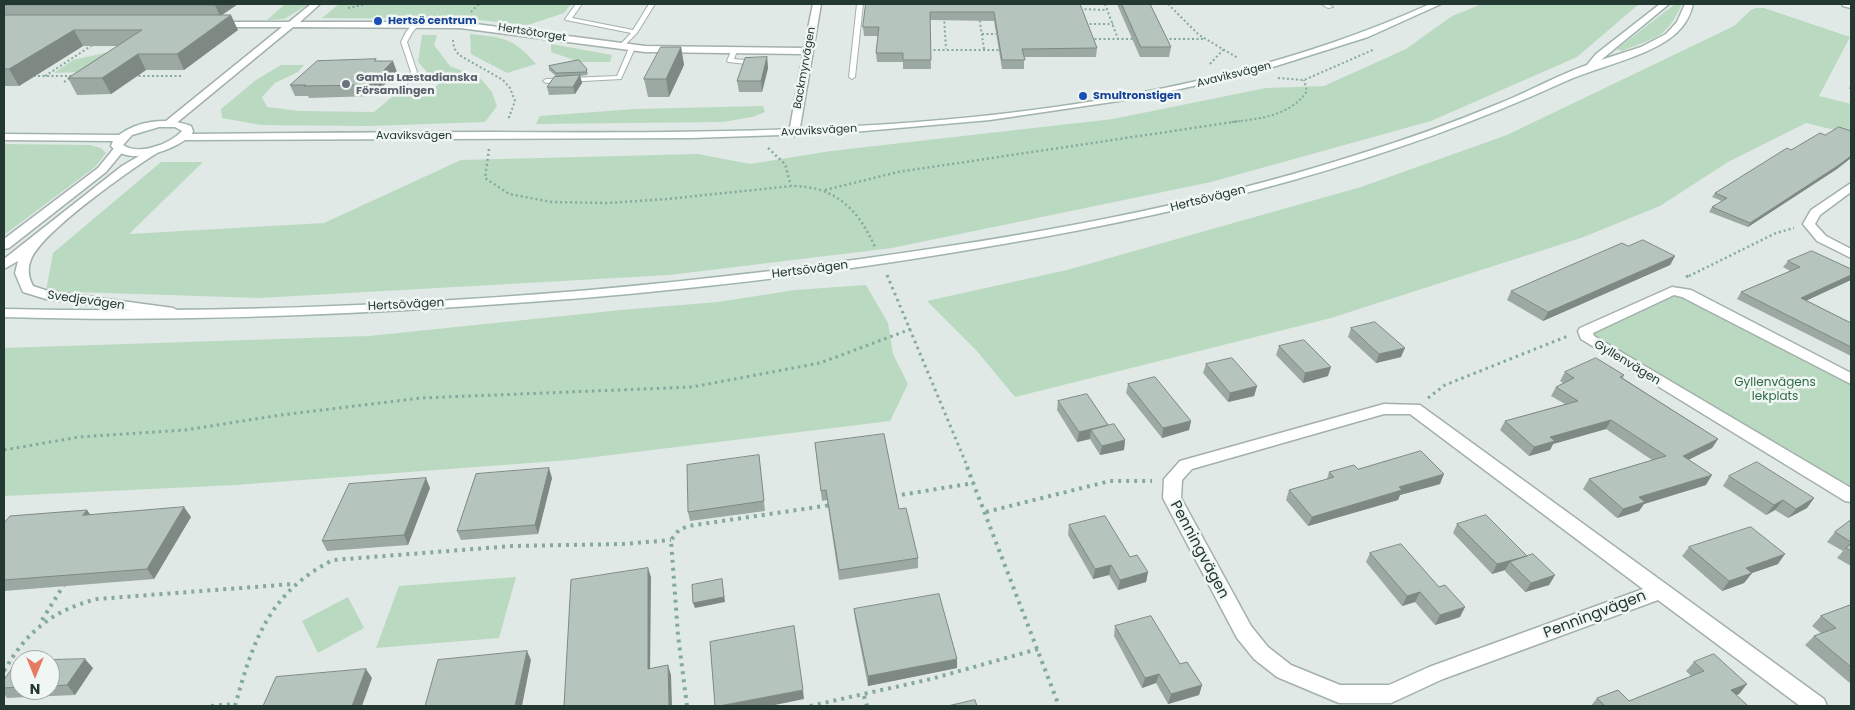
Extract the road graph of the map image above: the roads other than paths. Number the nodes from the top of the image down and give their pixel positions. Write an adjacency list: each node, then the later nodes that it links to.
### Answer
1 (316, 4): 9 (street)
2 (579, 4): 12 (lane, Hertsötorget)
3 (652, 4): 12 (lane)
4 (817, 4): 16 (street, Backmyrvägen)
5 (860, 4): 19 (lane)
6 (1437, 4): 23 (street, Avaviksvägen)
7 (1665, 4): 18 (street, Hertsövägen)
8 (1689, 4): 18 (street, Hertsövägen)
9 (292, 23): 10 (street, Hertsötorget); 11 (street, Hertsötorget); 22 (street)
10 (206, 24)
11 (416, 24): 13 (street, Hertsötorget); 21 (lane)
12 (635, 32): 13 (lane)
13 (622, 47): 14 (street, Hertsötorget)
14 (632, 48): 15 (street, Hertsötorget); 20 (lane)
15 (734, 51): 16 (street, Hertsötorget); 17 (lane)
16 (808, 51): 23 (street, Backmyrvägen)
17 (757, 63)
18 (1588, 67): 34 (street, Hertsövägen)
19 (852, 77)
20 (546, 81)
21 (402, 86)
22 (170, 124): 24 (street); 26 (street)
23 (794, 133): 24 (street, Avaviksvägen)
24 (183, 137): 27 (street)
25 (4, 138): 26 (street)
26 (121, 143): 27 (street); 30 (street)
27 (156, 149): 29 (street, Svedjevägen)
28 (1851, 187): 31 (street)
29 (47, 231): 32 (street, Svedjevägen); 34 (street, Svedjevägen)
30 (4, 245)
31 (1851, 254)
32 (4, 265)
33 (4, 313): 34 (street, Hertsövägen)
34 (184, 313)
35 (1851, 378): 36 (street, Gyllenvägen)
36 (1851, 496)
37 (1659, 591): 37 (street, Penningvägen); 38 (street, Penningvägen)
38 (1816, 706)

